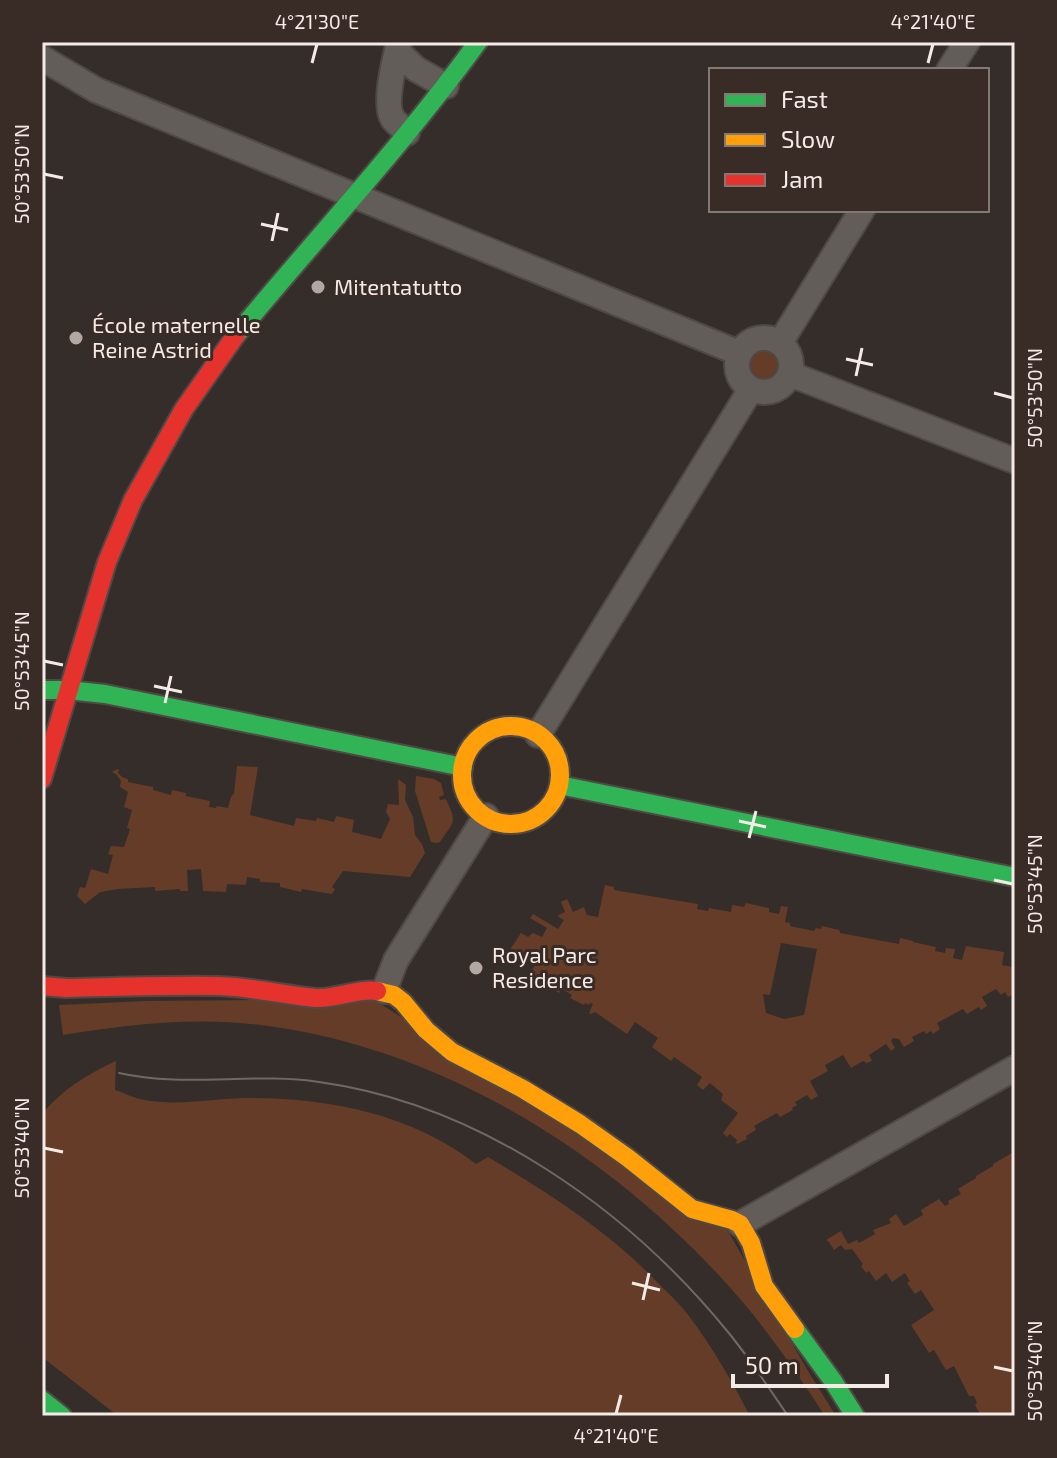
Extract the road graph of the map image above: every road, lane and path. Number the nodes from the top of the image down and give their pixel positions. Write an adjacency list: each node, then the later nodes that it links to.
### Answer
1 (478, 42): 7 (street)
2 (967, 42): 5 (street)
3 (398, 47): 7 (street); 9 (street)
4 (42, 58): 8 (street)
5 (950, 68)
6 (42, 75): 8 (street)
7 (446, 86): 9 (street)
8 (96, 90): 10 (street)
9 (407, 133): 10 (street)
10 (355, 195): 13 (street); 18 (street)
11 (861, 212): 12 (street)
12 (780, 343): 13 (street); 14 (street)
13 (739, 353): 15 (street)
14 (790, 374): 15 (street); 16 (street)
15 (751, 389): 19 (street)
16 (1015, 461)
17 (42, 690): 18 (street)
18 (68, 690): 20 (street); 21 (street)
19 (538, 735): 20 (street); 22 (street)
20 (463, 767): 23 (street)
21 (42, 779)
22 (559, 785): 23 (street); 24 (street)
23 (486, 816): 26 (street)
24 (1015, 877)
25 (42, 986): 26 (street)
26 (384, 991): 28 (street)
27 (1015, 1068): 28 (street)
28 (740, 1224): 31 (street)
29 (42, 1400): 30 (street)
30 (62, 1416)
31 (855, 1416)

